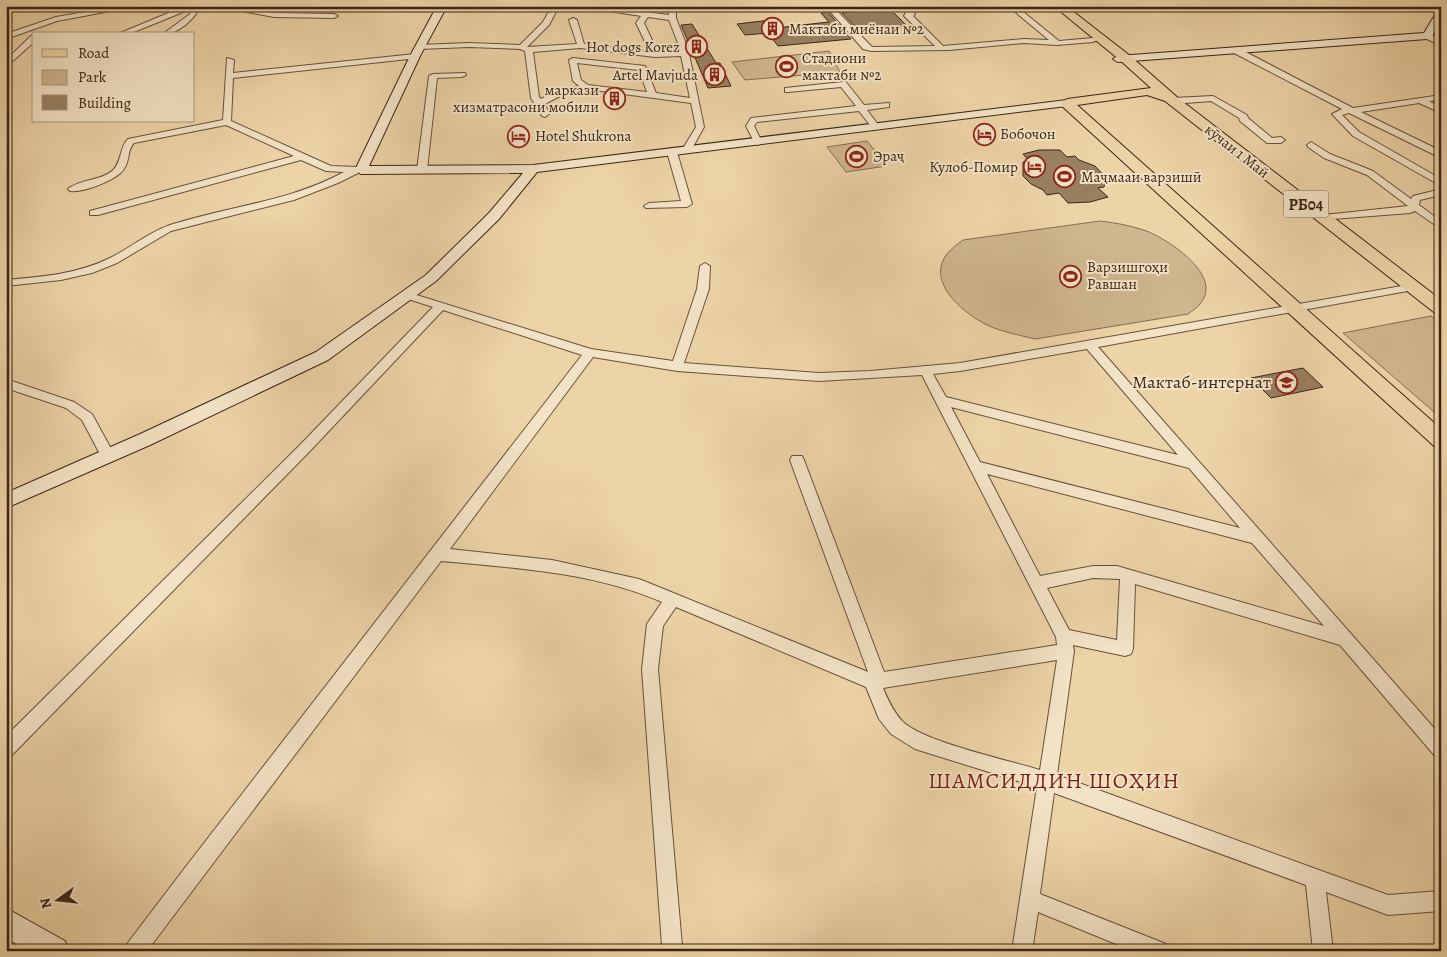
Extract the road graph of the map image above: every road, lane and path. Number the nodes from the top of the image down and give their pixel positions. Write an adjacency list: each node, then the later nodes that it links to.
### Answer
1 (10, 6): 16 (street)
2 (134, 6): 21 (street)
3 (192, 6): 24 (street)
4 (198, 6): 25 (street)
5 (218, 6): 19 (street)
6 (442, 6): 37 (street)
7 (580, 6): 18 (street)
8 (673, 6): 20 (street)
9 (868, 6): 34 (street)
10 (904, 6): 34 (street)
11 (1011, 6): 32 (street)
12 (1050, 6): 30 (main road, РБ04)
13 (1059, 6): 40 (main road, РБ04)
14 (1415, 6): 17 (street)
15 (559, 7): 35 (street)
16 (6, 8)
17 (1441, 12): 27 (street)
18 (646, 15): 20 (street); 39 (street)
19 (334, 16)
20 (672, 18): 38 (street)
21 (56, 19): 23 (street); 28 (street)
22 (573, 20): 33 (street)
23 (41, 32)
24 (127, 32)
25 (170, 32)
26 (1441, 33): 27 (street)
27 (1427, 35): 31 (street); 36 (street)
28 (6, 38)
29 (32, 40): 42 (street)
30 (1093, 40): 32 (street); 40 (main road, РБ04)
31 (1441, 43)
32 (1057, 44): 34 (street)
33 (580, 46): 35 (street); 39 (street)
34 (941, 48)
35 (526, 49): 37 (street); 53 (street)
36 (1237, 51): 40 (street); 57 (street)
37 (417, 52): 44 (street); 70 (street)
38 (685, 53): 39 (street); 52 (street)
39 (655, 55)
40 (1121, 58): 46 (main road, РБ04)
41 (230, 60): 44 (street)
42 (6, 65)
43 (462, 75): 71 (street)
44 (230, 76): 60 (street)
45 (586, 86): 48 (street); 48 (street); 53 (street)
46 (1150, 87): 50 (main road, РБ04); 54 (main road)
47 (788, 90): 56 (street)
48 (652, 95): 52 (street)
49 (1441, 97): 51 (street)
50 (1172, 100): 62 (street); 78 (main road, кӯчаи 1 Май / РБ04)
51 (1420, 100): 57 (street); 58 (street)
52 (694, 101): 65 (street)
53 (540, 103): 59 (street)
54 (1066, 103): 61 (street); 86 (main road)
55 (886, 105): 56 (street)
56 (862, 108): 61 (street); 63 (street)
57 (1350, 111): 67 (street); 72 (street)
58 (1441, 111)
59 (545, 114)
60 (227, 122): 68 (street); 73 (street)
61 (876, 127): 63 (street)
62 (1281, 140)
63 (758, 142): 65 (street)
64 (1311, 145): 76 (street)
65 (687, 150): 66 (street)
66 (672, 152): 69 (street); 75 (street)
67 (1441, 155)
68 (300, 158): 70 (street); 77 (street)
69 (533, 169): 71 (street); 83 (street)
70 (358, 170): 71 (street); 81 (street)
71 (422, 170)
72 (1441, 183)
73 (73, 189)
74 (1441, 192): 76 (street)
75 (649, 206)
76 (1413, 207): 78 (street); 79 (street)
77 (94, 213)
78 (1324, 218): 82 (main road, кӯчаи 1 Май / РБ04)
79 (1441, 226)
80 (705, 266): 89 (street)
81 (6, 283)
82 (1413, 287): 85 (main road, кӯчаи 1 Май / РБ04); 86 (street)
83 (406, 295): 84 (street); 94 (street)
84 (441, 306): 88 (street); 107 (street)
85 (1441, 309)
86 (1294, 310): 87 (street); 93 (main road)
87 (1090, 345): 90 (street); 96 (street)
88 (590, 353): 89 (street); 100 (street)
89 (677, 367): 90 (street)
90 (926, 371): 92 (street)
91 (6, 383): 94 (street)
92 (941, 400): 96 (street); 97 (street)
93 (1441, 442)
94 (108, 456): 98 (street)
95 (798, 460): 106 (street)
96 (1192, 464): 99 (street)
97 (976, 466): 99 (street); 102 (street)
98 (6, 500)
99 (1257, 538): 104 (street)
100 (437, 554): 103 (street); 116 (street)
101 (1128, 575): 102 (street); 104 (street); 105 (street)
102 (1037, 583): 105 (street)
103 (673, 599): 106 (street); 117 (street)
104 (1344, 639): 108 (street)
105 (1065, 644): 106 (street); 109 (street)
106 (875, 681): 109 (street)
107 (6, 749)
108 (1441, 750)
109 (1047, 781): 110 (street); 111 (street)
110 (1315, 878): 112 (street); 119 (street)
111 (1029, 899): 114 (street); 118 (street)
112 (1441, 901)
113 (6, 922): 115 (street)
114 (1024, 947)
115 (55, 951)
116 (134, 951)
117 (670, 951)
118 (1159, 951)
119 (1323, 951)

